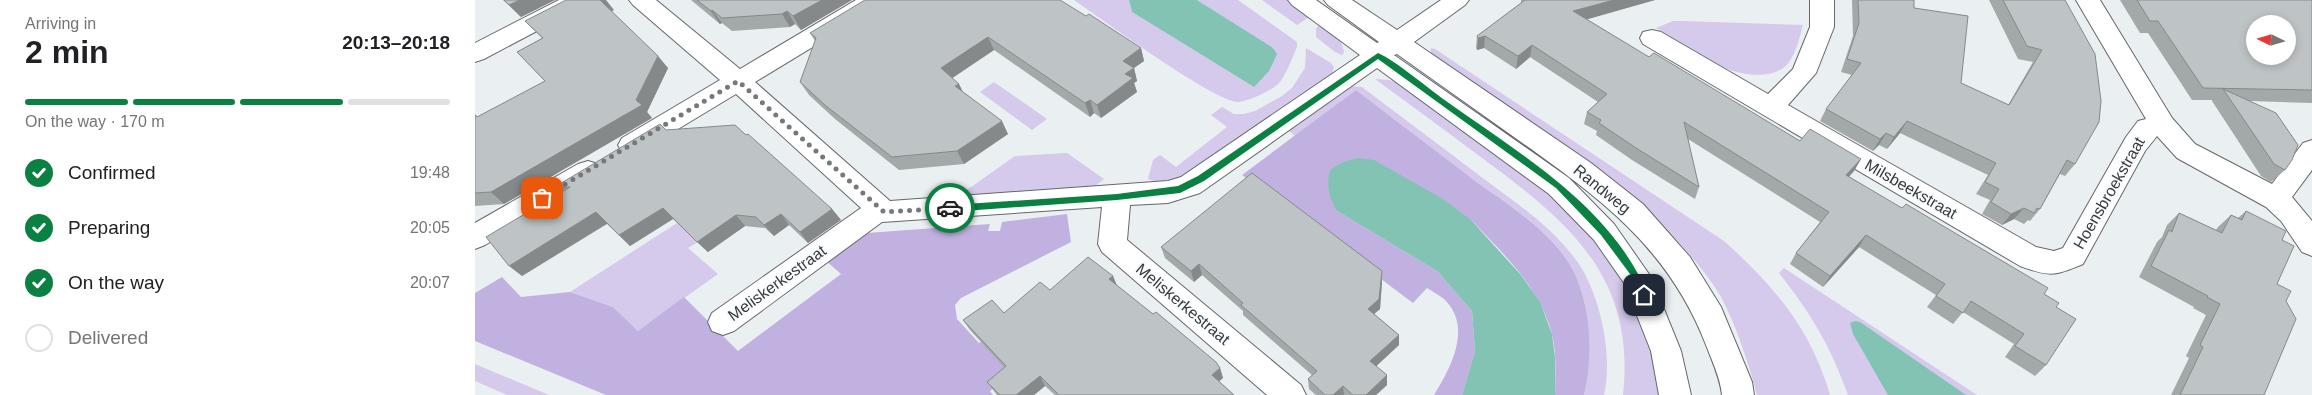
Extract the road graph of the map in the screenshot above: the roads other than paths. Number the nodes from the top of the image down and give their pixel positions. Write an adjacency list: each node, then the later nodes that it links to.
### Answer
1 (578, 0): 11 (street)
2 (641, 0): 12 (street)
3 (874, 0): 12 (street)
4 (1300, 0): 10 (street, Randweg)
5 (1336, 0): 10 (street, Randweg)
6 (1457, 0): 10 (street)
7 (1822, 0): 13 (street)
8 (2088, 0): 14 (street, Hoensbroekstraat)
9 (1652, 38): 13 (street, Milsbeekstraat)
10 (1387, 49): 16 (street); 24 (street, Randweg); 25 (street, Randweg)
11 (475, 53)
12 (738, 81): 18 (street); 19 (street)
13 (1771, 108): 21 (street, Milsbeekstraat)
14 (2163, 125): 17 (street, Hoensbroekstraat); 21 (street, Hoensbroekstraat)
15 (2312, 150): 17 (street)
16 (1117, 197): 18 (street); 23 (street, Meliskerkestraat)
17 (2276, 199): 20 (street, Hoensbroekstraat)
18 (880, 209): 22 (street, Meliskerkestraat)
19 (475, 238)
20 (2312, 244)
21 (2055, 263)
22 (723, 322)
23 (1290, 395)
24 (1675, 395)
25 (1738, 395)

